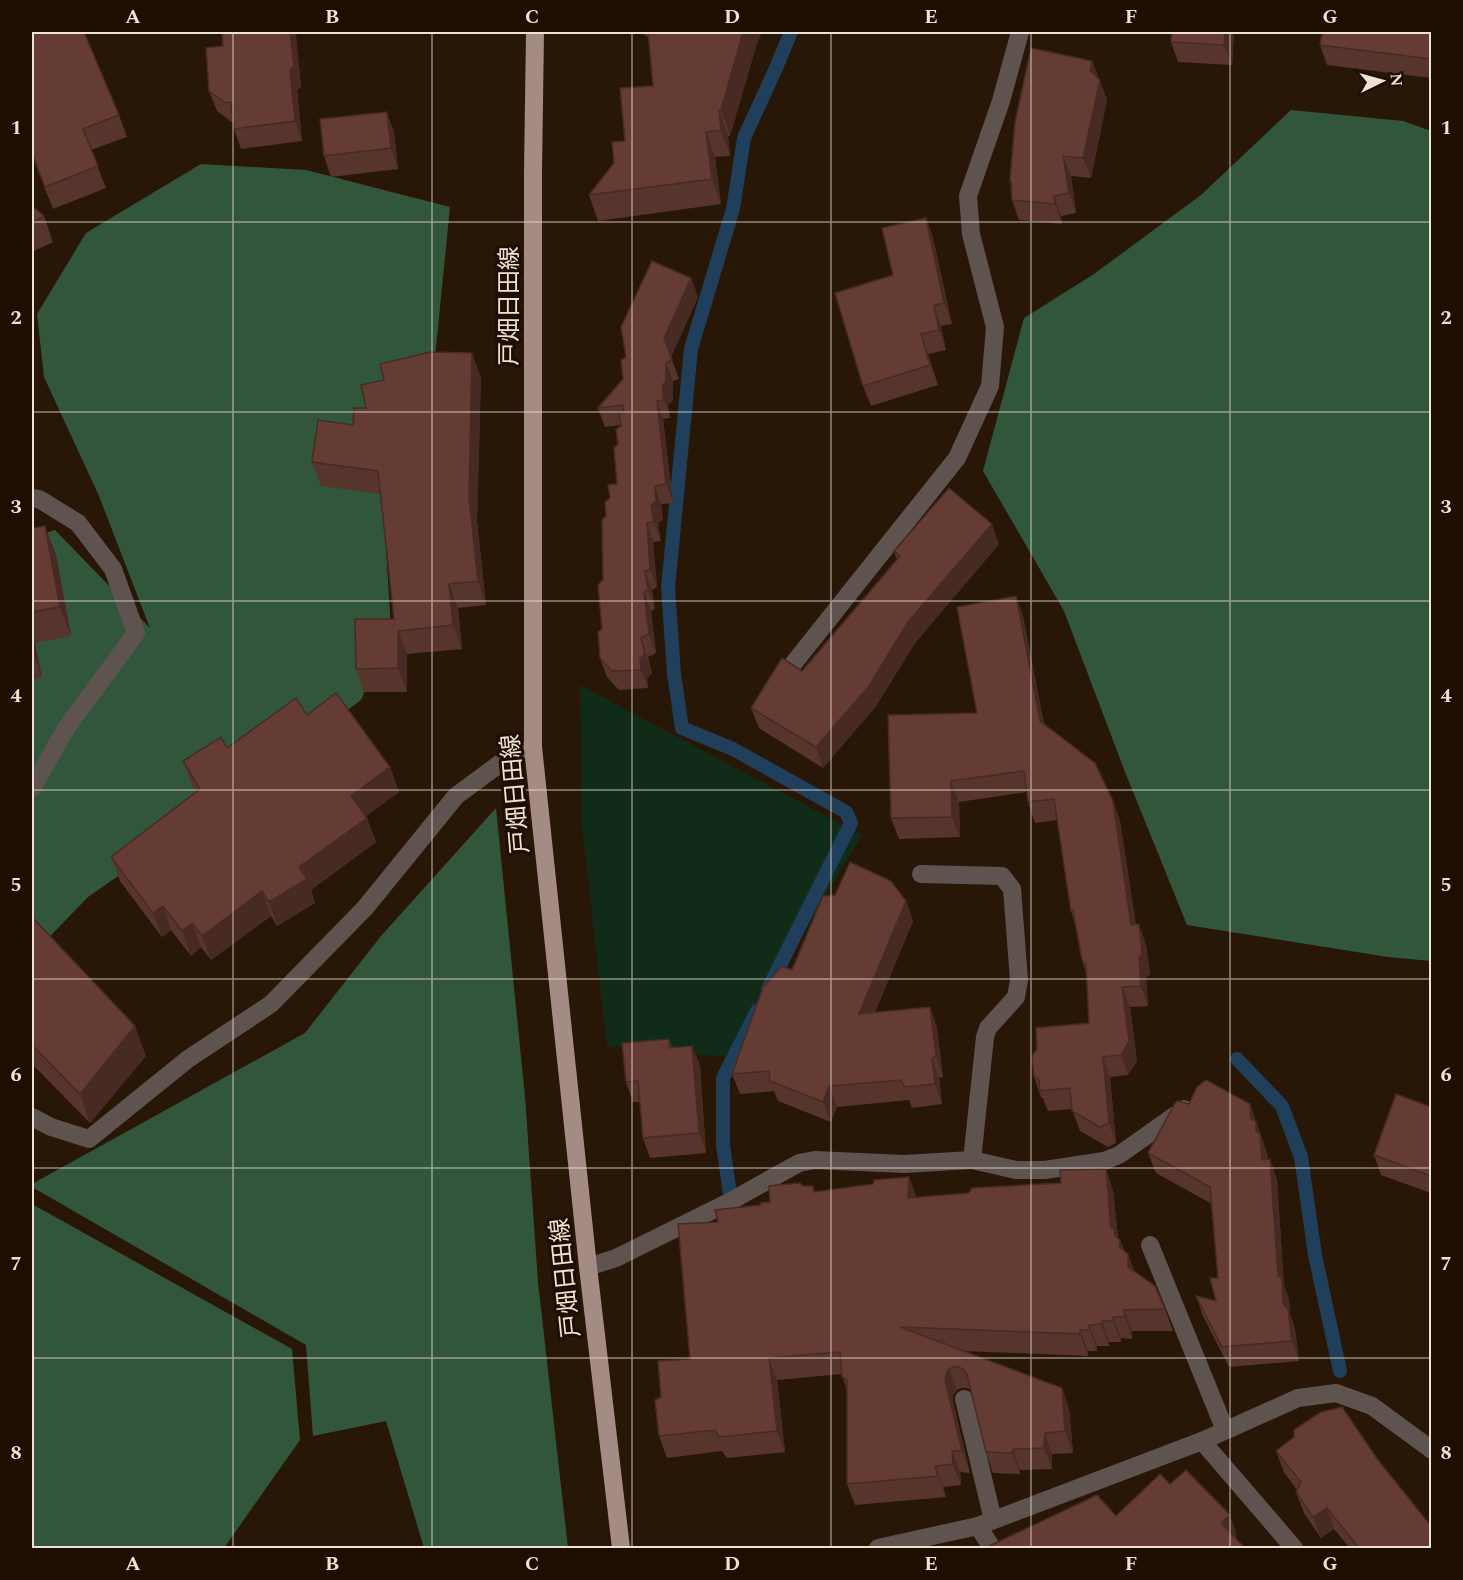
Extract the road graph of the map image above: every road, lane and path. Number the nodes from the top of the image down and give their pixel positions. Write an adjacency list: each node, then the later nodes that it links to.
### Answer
1 (535, 32): 5 (main road, 戸畑日田線)
2 (1020, 32): 4 (street)
3 (32, 498): 6 (street)
4 (793, 663)
5 (533, 747): 9 (street); 12 (main road, 戸畑日田線)
6 (32, 788)
7 (921, 874): 10 (street)
8 (1194, 1102): 10 (street)
9 (32, 1117)
10 (972, 1160): 12 (street)
11 (1150, 1245): 14 (street)
12 (588, 1267): 18 (main road, 戸畑日田線)
13 (964, 1400): 17 (street)
14 (1225, 1430): 15 (street); 16 (street)
15 (1202, 1441): 17 (street); 21 (street)
16 (1431, 1450)
17 (986, 1523): 19 (street); 20 (street)
18 (621, 1548)
19 (878, 1548)
20 (992, 1548)
21 (1294, 1548)

